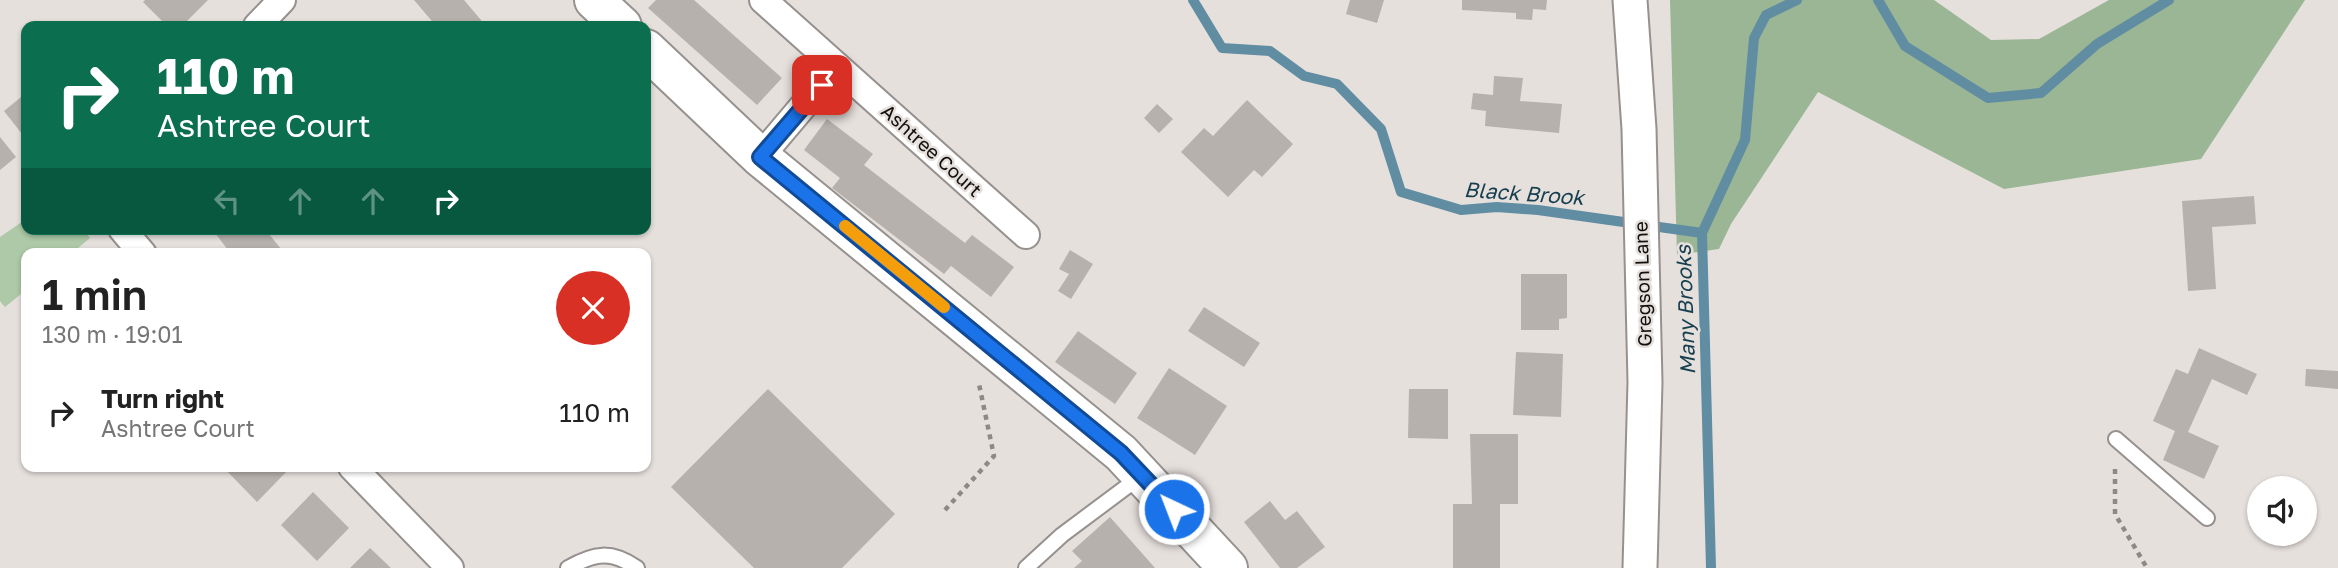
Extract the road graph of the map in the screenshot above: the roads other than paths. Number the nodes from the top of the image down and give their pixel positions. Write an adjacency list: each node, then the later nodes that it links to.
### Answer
1 (282, 0): 5 (street)
2 (594, 0): 6 (main road)
3 (763, 0): 8 (street, Ashtree Court)
4 (1630, 0): 20 (street, Gregson Lane)
5 (262, 21)
6 (617, 21)
7 (651, 54): 9 (main road)
8 (837, 66): 9 (street); 10 (street, Ashtree Court)
9 (760, 157): 13 (main road)
10 (1026, 235)
11 (2116, 439): 14 (lane)
12 (357, 472): 15 (street)
13 (1142, 475): 18 (lane); 19 (main road)
14 (2207, 517)
15 (450, 568)
16 (568, 568): 17 (lane)
17 (637, 568)
18 (1026, 568)
19 (1227, 568)
20 (1640, 568)

